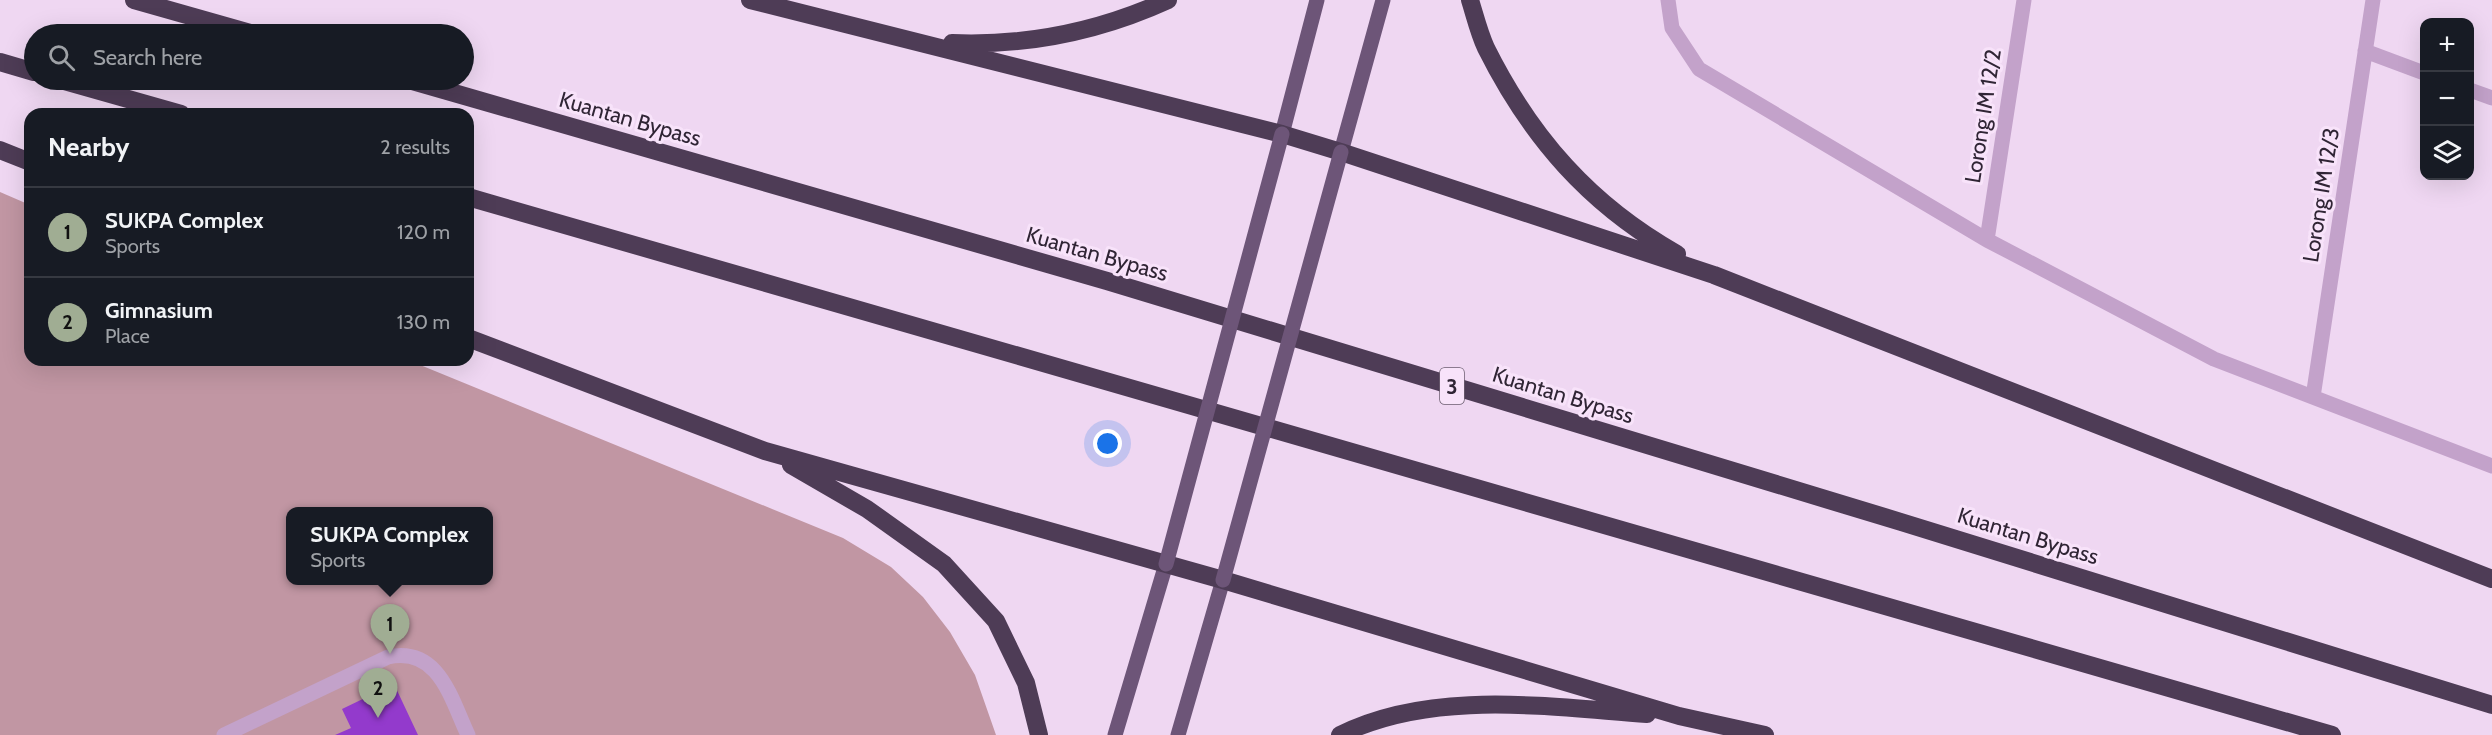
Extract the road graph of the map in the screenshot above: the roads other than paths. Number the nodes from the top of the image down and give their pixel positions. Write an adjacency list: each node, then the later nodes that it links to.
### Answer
1 (134, 0): 10 (highway)
2 (750, 0): 11 (highway)
3 (1168, 0): 11 (highway)
4 (1317, 0): 21 (main road)
5 (1383, 0): 23 (main road)
6 (1470, 0): 27 (highway)
7 (1668, 0): 26 (street)
8 (2024, 0): 26 (street, Lorong IM 12/2)
9 (2373, 0): 12 (street, Lorong IM 12/3)
10 (219, 24)
11 (911, 41): 21 (highway)
12 (2365, 51): 15 (street); 29 (street, Lorong IM 12/3)
13 (0, 62): 14 (highway)
14 (24, 69)
15 (2421, 72)
16 (97, 90): 20 (highway)
17 (444, 90): 35 (highway, Kuantan Bypass / 3)
18 (2474, 92): 19 (street)
19 (2492, 98)
20 (160, 108)
21 (1282, 134): 23 (highway); 32 (main road, bridge)
22 (0, 150): 24 (highway)
23 (1341, 152): 27 (highway); 34 (main road, bridge)
24 (24, 160)
25 (474, 199): 44 (highway)
26 (1987, 240): 29 (street)
27 (1714, 275): 33 (highway)
28 (474, 340): 30 (highway)
29 (2313, 397): 31 (street)
30 (765, 451): 32 (highway); 39 (highway)
31 (2492, 466)
32 (1166, 564): 34 (highway); 40 (main road)
33 (2492, 579)
34 (1223, 580): 36 (highway); 41 (main road)
35 (2492, 705)
36 (1678, 716): 42 (highway); 43 (highway)
37 (224, 735): 38 (street)
38 (468, 735)
39 (1039, 735)
40 (1116, 735)
41 (1178, 735)
42 (1340, 735)
43 (1766, 735)
44 (2332, 735)

